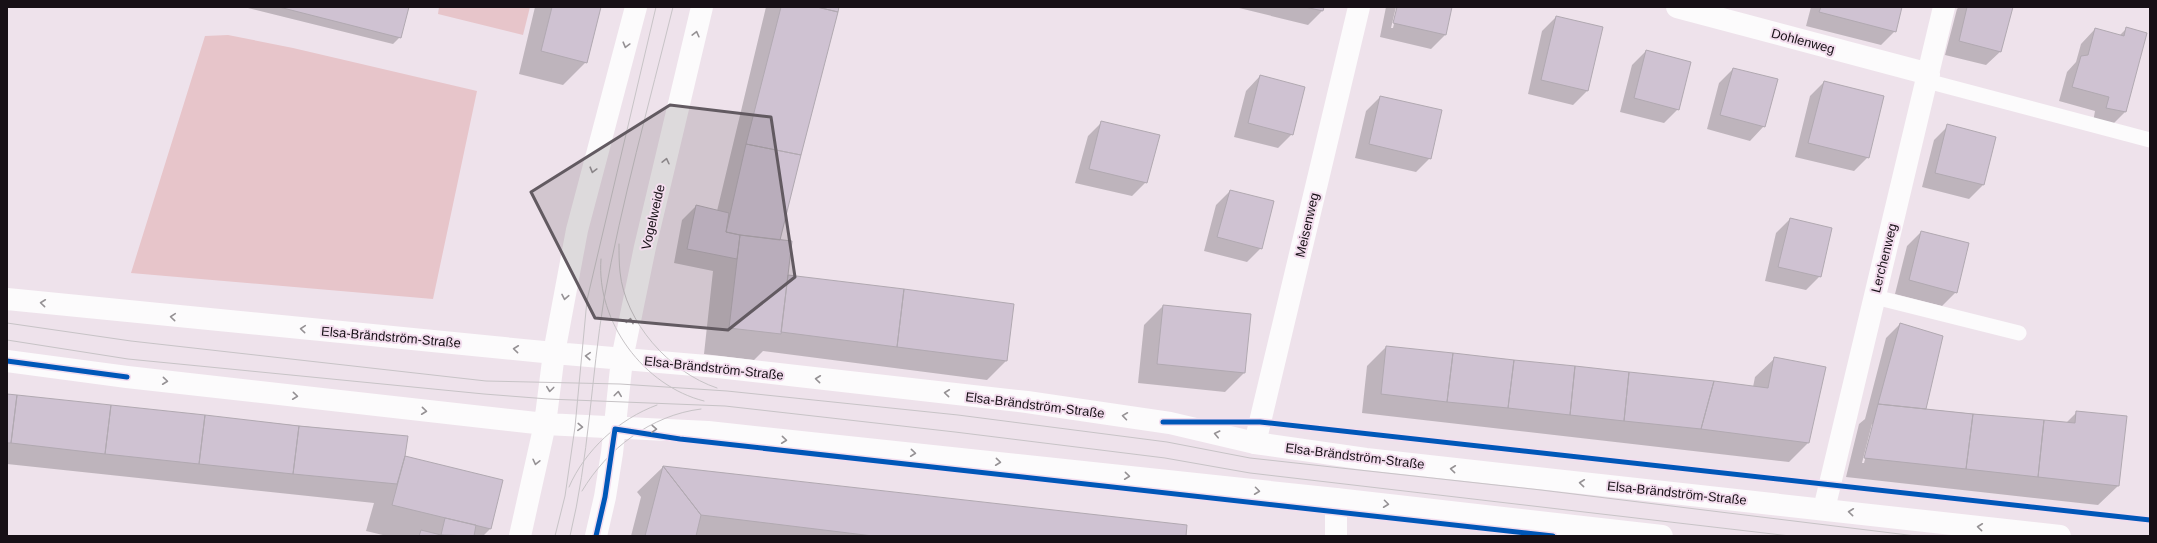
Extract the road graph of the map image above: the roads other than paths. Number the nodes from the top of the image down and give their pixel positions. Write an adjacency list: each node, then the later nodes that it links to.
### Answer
1 (636, 7): 11 (street, one-way to 11)
2 (702, 7): 12 (street, Vogelweide, one-way to 2)
3 (1359, 7): 16 (street, Meisenweg)
4 (1677, 7): 6 (street, Dohlenweg)
5 (1944, 7): 6 (street, Lerchenweg)
6 (1928, 78): 7 (lane); 8 (street, Lerchenweg)
7 (2150, 140)
8 (1874, 298): 10 (lane); 18 (street, Lerchenweg)
9 (7, 300): 11 (street, Elsa-Brändström-Straße, one-way to 9)
10 (2019, 332)
11 (554, 353): 12 (street, Elsa-Brändström-Straße, one-way to 11); 14 (street, one-way to 14)
12 (622, 359): 15 (street, Vogelweide, one-way to 12); 16 (street, Elsa-Brändström-Straße, one-way to 12)
13 (7, 361): 14 (street, one-way to 14)
14 (545, 424): 15 (street, one-way to 15); 19 (street, one-way to 19)
15 (616, 429): 17 (street, one-way to 17); 20 (street, Vogelweide)
16 (1255, 443): 18 (street, Elsa-Brändström-Straße, one-way to 16)
17 (1336, 499): 21 (street); 22 (street, one-way to 22)
18 (1824, 509): 23 (street, Elsa-Brändström-Straße, one-way to 18)
19 (520, 536)
20 (596, 536)
21 (1336, 536)
22 (1662, 536)
23 (2060, 536)

